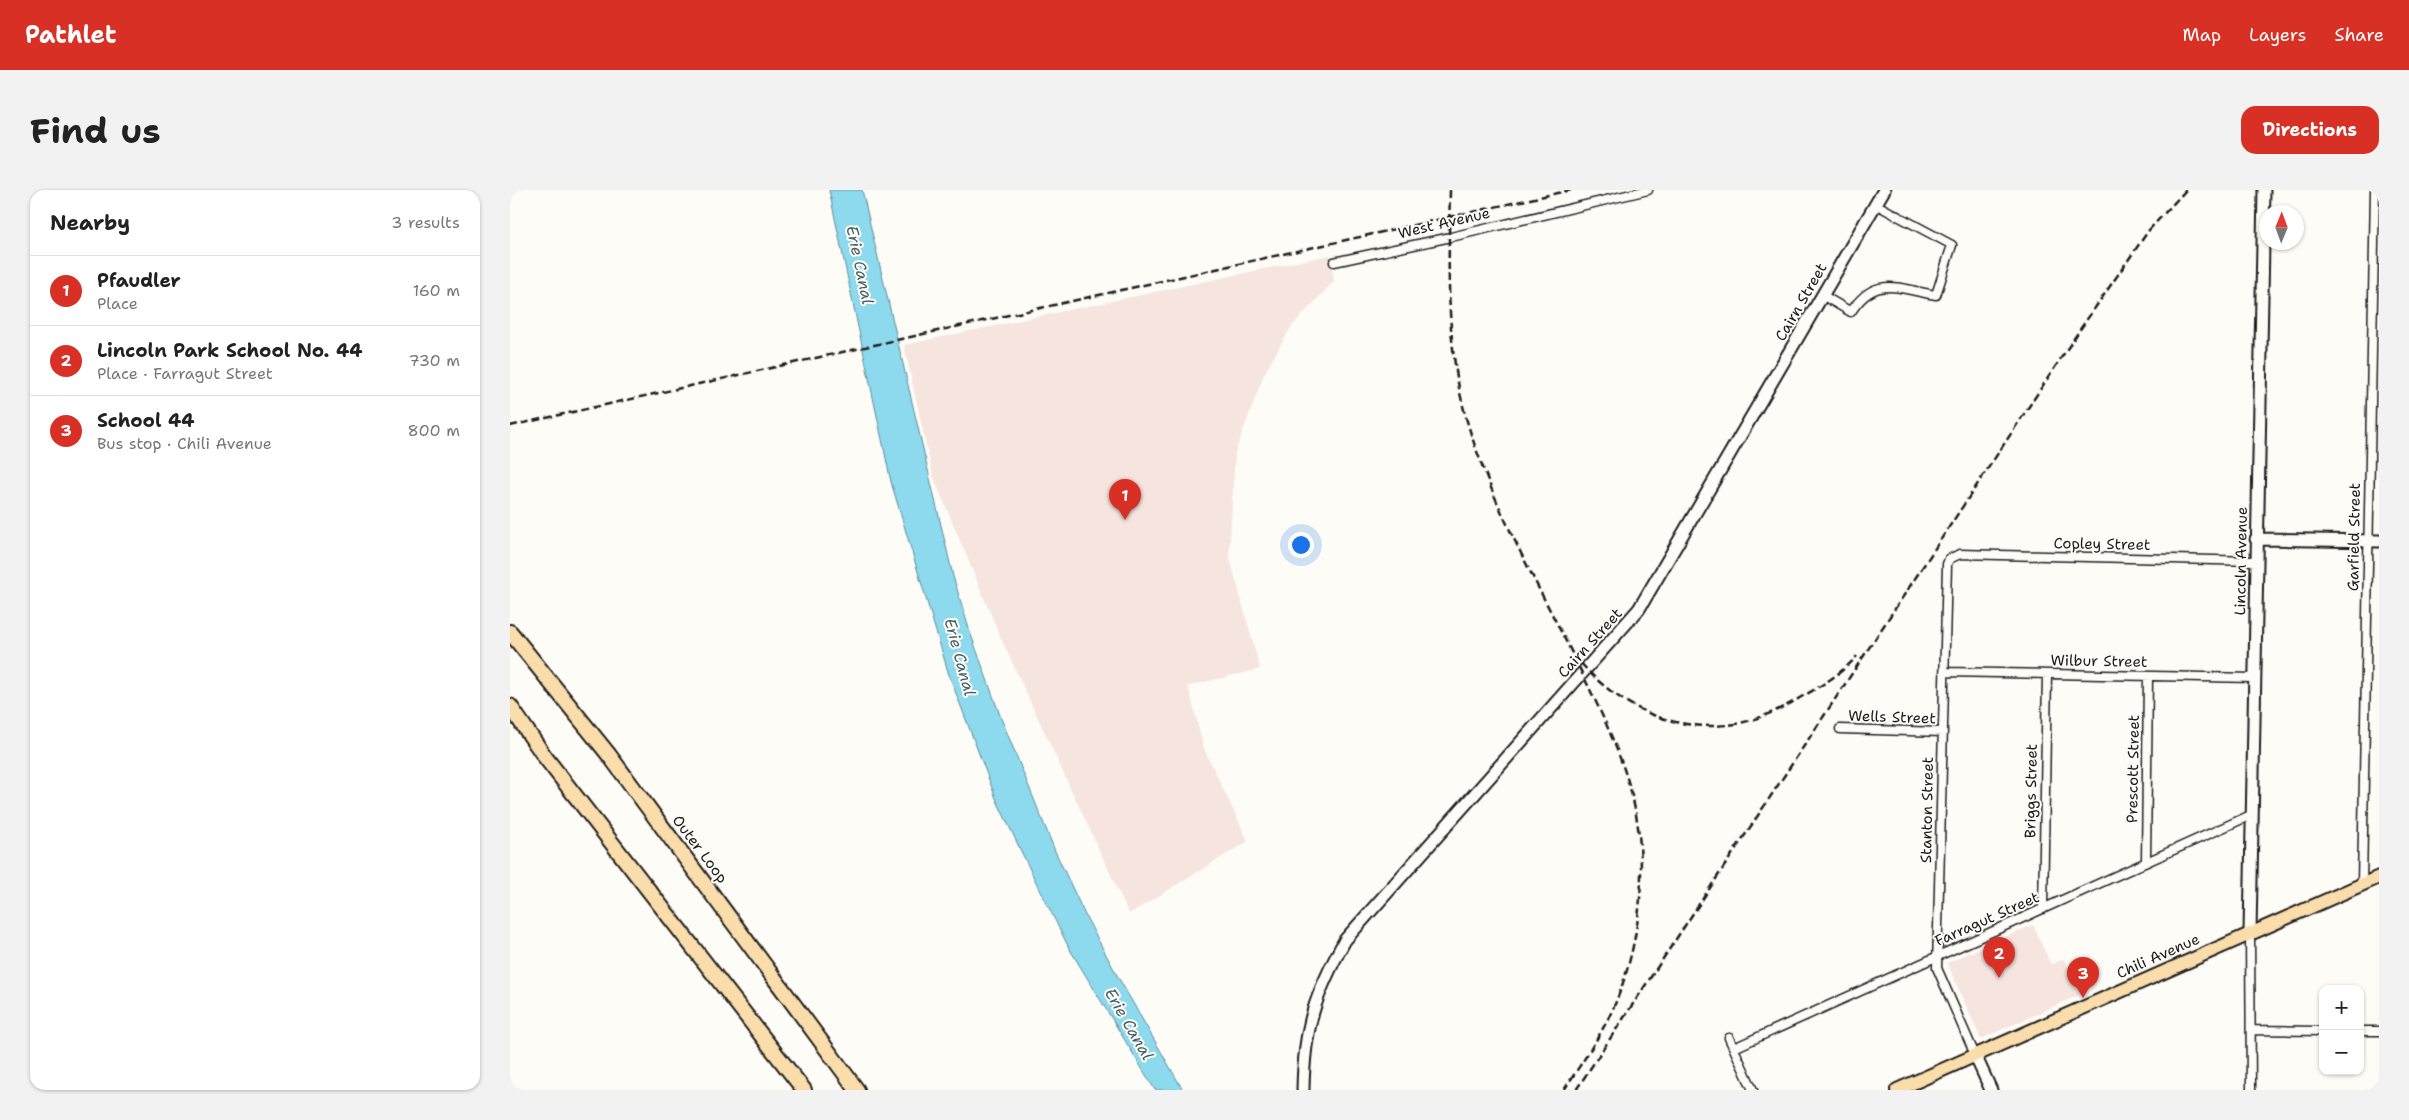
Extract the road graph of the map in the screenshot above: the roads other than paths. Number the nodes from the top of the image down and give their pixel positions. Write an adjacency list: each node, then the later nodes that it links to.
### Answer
1 (1648, 190): 6 (street, West Avenue)
2 (1884, 190): 5 (street, Cairn Street)
3 (2264, 190): 8 (street, Lincoln Avenue)
4 (2375, 190): 9 (street, Garfield Street)
5 (1875, 204): 7 (street, Cairn Street); 7 (street)
6 (1334, 262)
7 (1822, 295): 38 (street, Cairn Street)
8 (2256, 539): 9 (street); 11 (street, Lincoln Avenue)
9 (2373, 541): 23 (street, Garfield Street)
10 (1949, 559): 11 (street, Copley Street); 13 (street, Stanton Street)
11 (2255, 562): 16 (street, Lincoln Avenue)
12 (510, 632): 33 (highway, Outer Loop)
13 (1944, 672): 14 (street, Wilbur Street); 19 (street, Stanton Street)
14 (2047, 674): 15 (street, Wilbur Street); 24 (street, Briggs Street)
15 (2148, 676): 16 (street, Wilbur Street); 21 (street, Prescott Street)
16 (2254, 678): 20 (street, Lincoln Avenue)
17 (510, 706): 35 (highway)
18 (1840, 729): 19 (street, Wells Street)
19 (1943, 732): 26 (street, Stanton Street)
20 (2252, 815): 21 (street, Farragut Street); 25 (street, Lincoln Avenue)
21 (2146, 862): 24 (street, Farragut Street)
22 (2379, 877): 23 (main road, Chili Avenue)
23 (2362, 884): 25 (main road, Chili Avenue)
24 (2043, 909): 26 (street, Farragut Street)
25 (2250, 934): 27 (street); 34 (main road, Chili Avenue)
26 (1938, 956): 32 (street, Farragut Street); 34 (street, Stanton Street)
27 (2252, 1030): 28 (street); 42 (street)
28 (2319, 1031)
29 (2364, 1031): 30 (street)
30 (2379, 1032)
31 (1729, 1038): 32 (street)
32 (1734, 1048): 39 (street)
33 (830, 1052): 36 (highway, Outer Loop); 37 (highway)
34 (1975, 1055): 40 (main road, Chili Avenue); 41 (street)
35 (802, 1090)
36 (857, 1090)
37 (868, 1090)
38 (1304, 1090)
39 (1753, 1090)
40 (1897, 1090)
41 (1991, 1090)
42 (2251, 1090)

